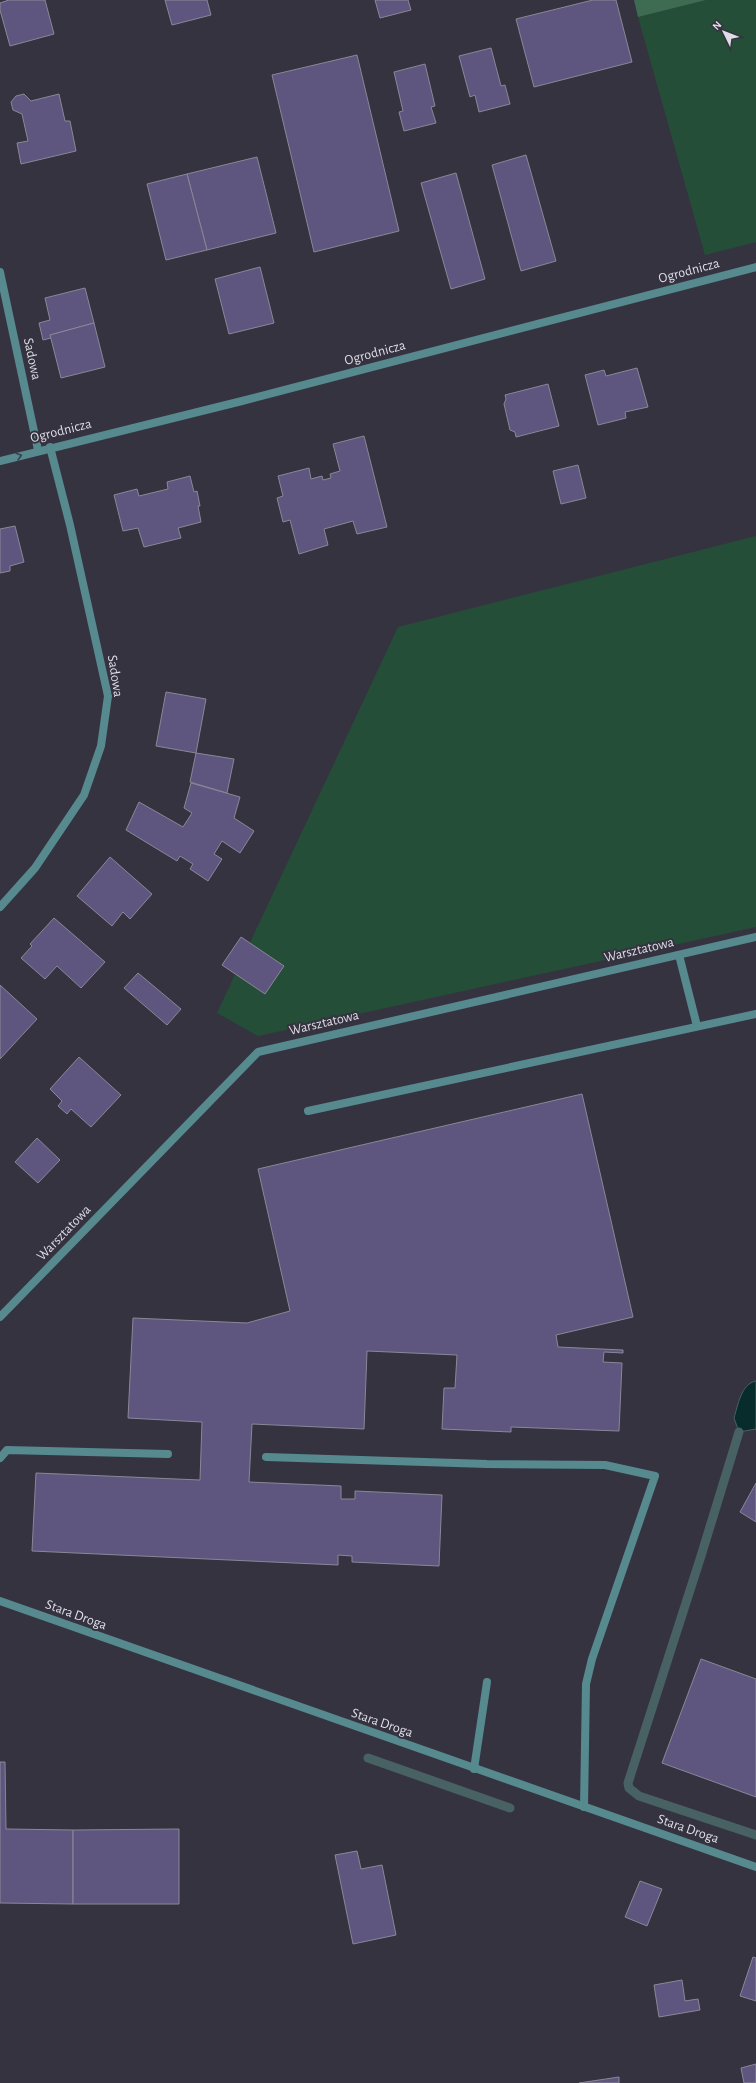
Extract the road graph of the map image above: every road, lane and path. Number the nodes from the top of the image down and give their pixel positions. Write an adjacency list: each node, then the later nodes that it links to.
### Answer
1 (756, 267): 3 (street, Ogrodnicza)
2 (0, 272): 4 (street, Sadowa)
3 (50, 447): 4 (street, Ogrodnicza); 6 (street, Sadowa)
4 (38, 450): 5 (street, Ogrodnicza, one-way to 4)
5 (0, 461)
6 (0, 907)
7 (756, 937): 8 (street, Warsztatowa)
8 (679, 955): 10 (street); 12 (street, Warsztatowa)
9 (756, 1014): 10 (street)
10 (697, 1026): 11 (street)
11 (308, 1111)
12 (0, 1317)
13 (168, 1454): 15 (street)
14 (266, 1457): 19 (street)
15 (0, 1458)
16 (0, 1601): 18 (street, Stara Droga)
17 (487, 1682): 18 (street)
18 (474, 1769): 19 (street, Stara Droga)
19 (584, 1807): 20 (street, Stara Droga)
20 (756, 1867)

